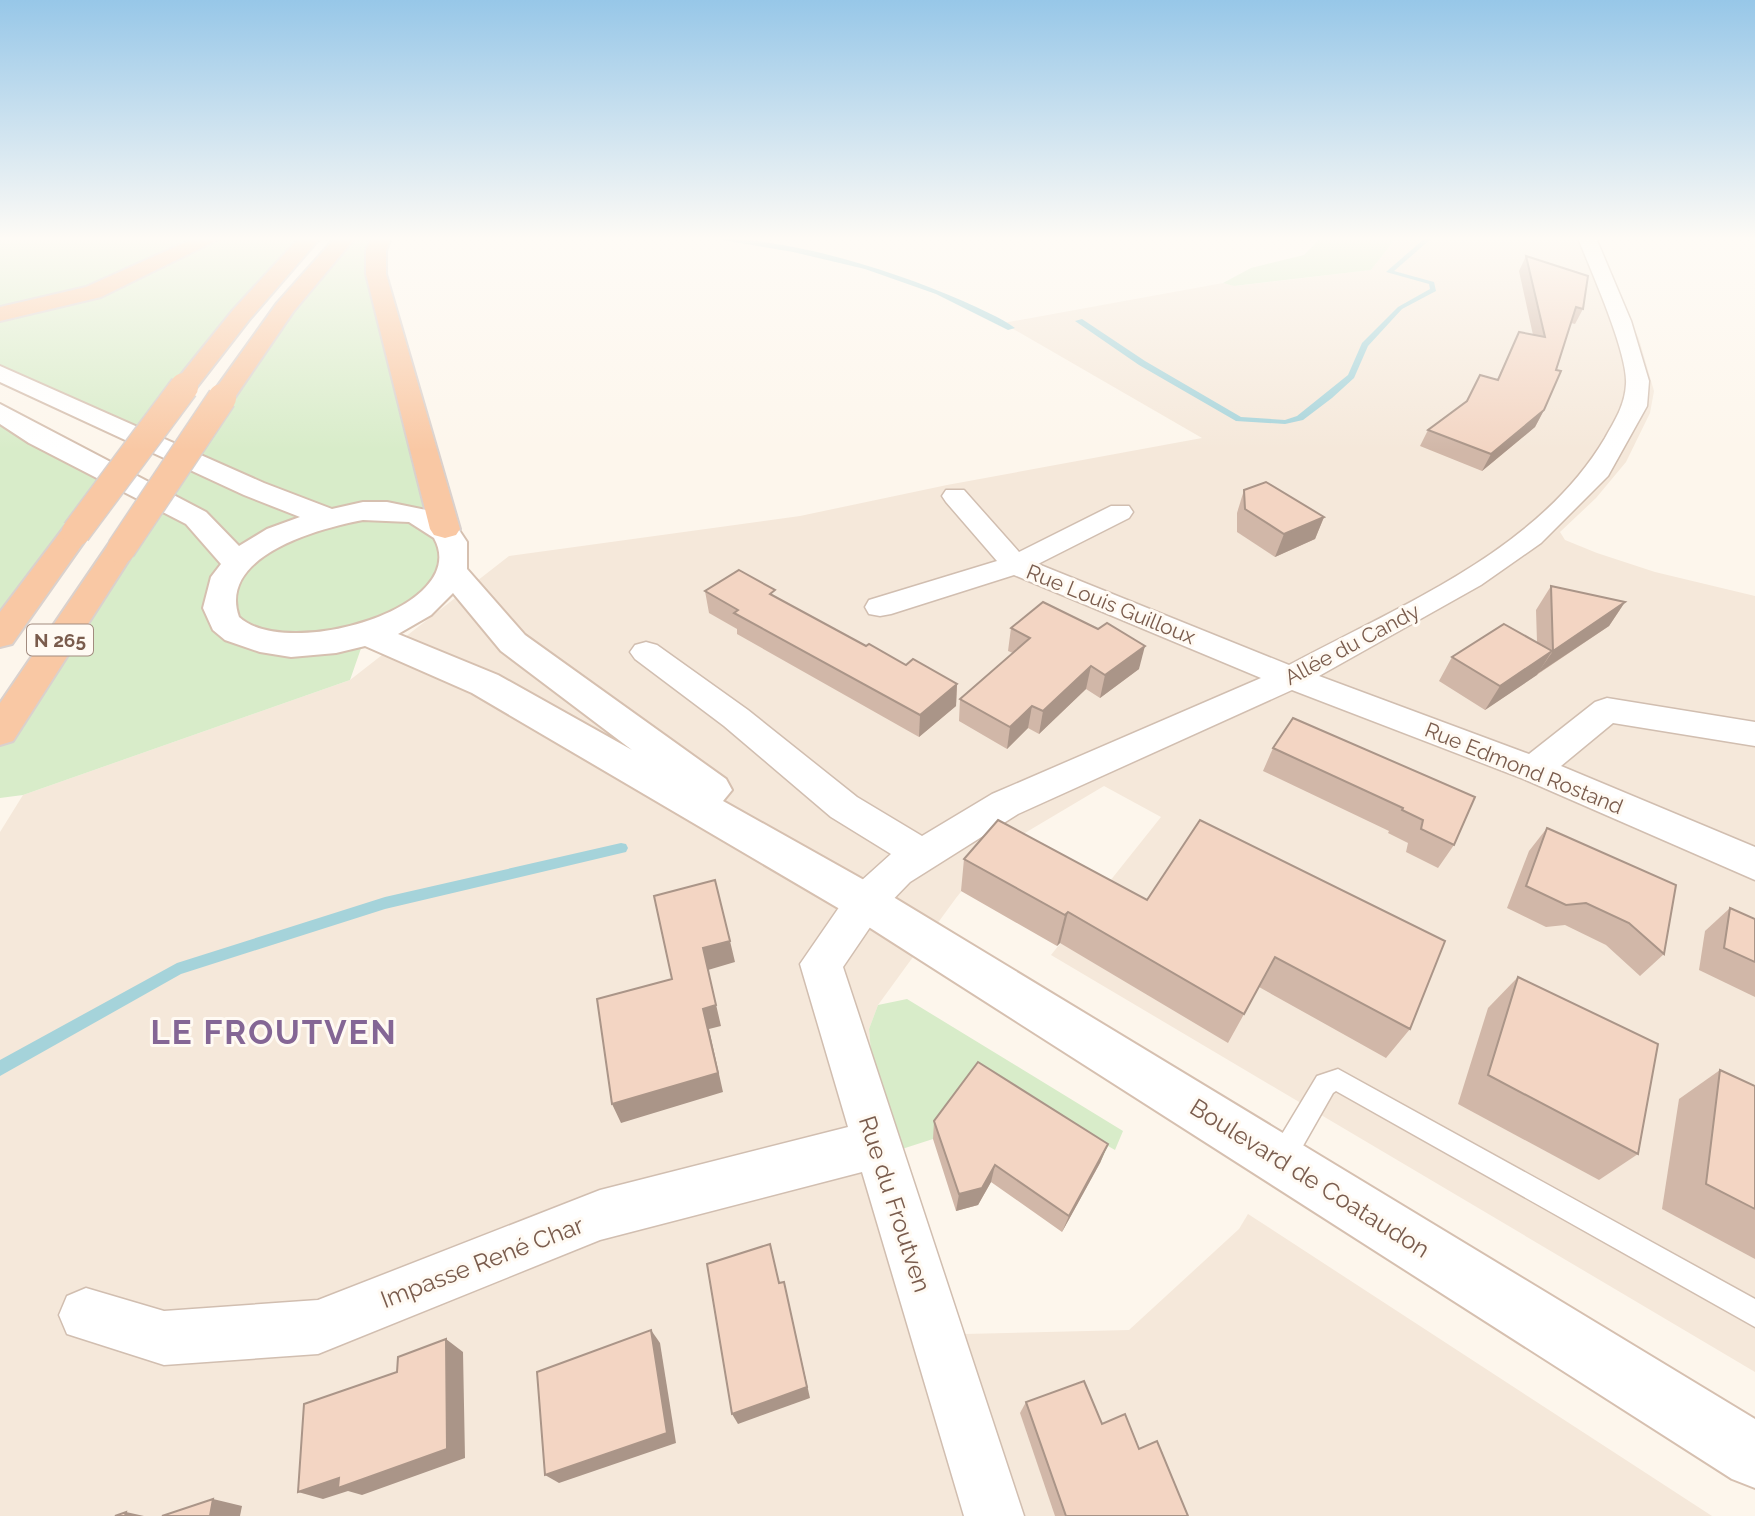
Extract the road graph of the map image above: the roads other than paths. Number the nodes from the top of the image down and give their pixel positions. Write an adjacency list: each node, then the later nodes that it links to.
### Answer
1 (22, 309): 6 (highway)
2 (246, 309): 18 (highway, N 265, bridge)
3 (284, 309): 21 (highway, N 265, bridge)
4 (385, 309): 12 (highway)
5 (1616, 309): 20 (street, Allée du Candy)
6 (0, 314)
7 (0, 373): 11 (main road)
8 (0, 412): 13 (main road)
9 (955, 496): 14 (street, Rue Louis Guilloux)
10 (1120, 512): 14 (street)
11 (327, 517): 12 (main road); 13 (main road)
12 (445, 529): 15 (main road)
13 (237, 563): 17 (main road)
14 (1015, 565): 16 (street); 20 (street, Rue Louis Guilloux)
15 (453, 572): 17 (main road); 26 (main road)
16 (880, 607)
17 (366, 634): 26 (main road)
18 (0, 636)
19 (646, 652): 24 (street)
20 (1292, 678): 23 (street, Rue Edmond Rostand); 24 (street, Allée du Candy)
21 (0, 732)
22 (1755, 734): 23 (street)
23 (1534, 769): 25 (street, Rue Edmond Rostand)
24 (923, 855): 26 (street, Allée du Candy)
25 (1755, 864)
26 (864, 902): 27 (street, Rue du Froutven); 28 (main road, Boulevard de Coataudon)
27 (876, 1144): 30 (street, Impasse René Char); 32 (street, Rue du Froutven)
28 (1282, 1159): 29 (lane); 31 (main road, Boulevard de Coataudon)
29 (1755, 1314)
30 (86, 1315)
31 (1755, 1456)
32 (994, 1516)

